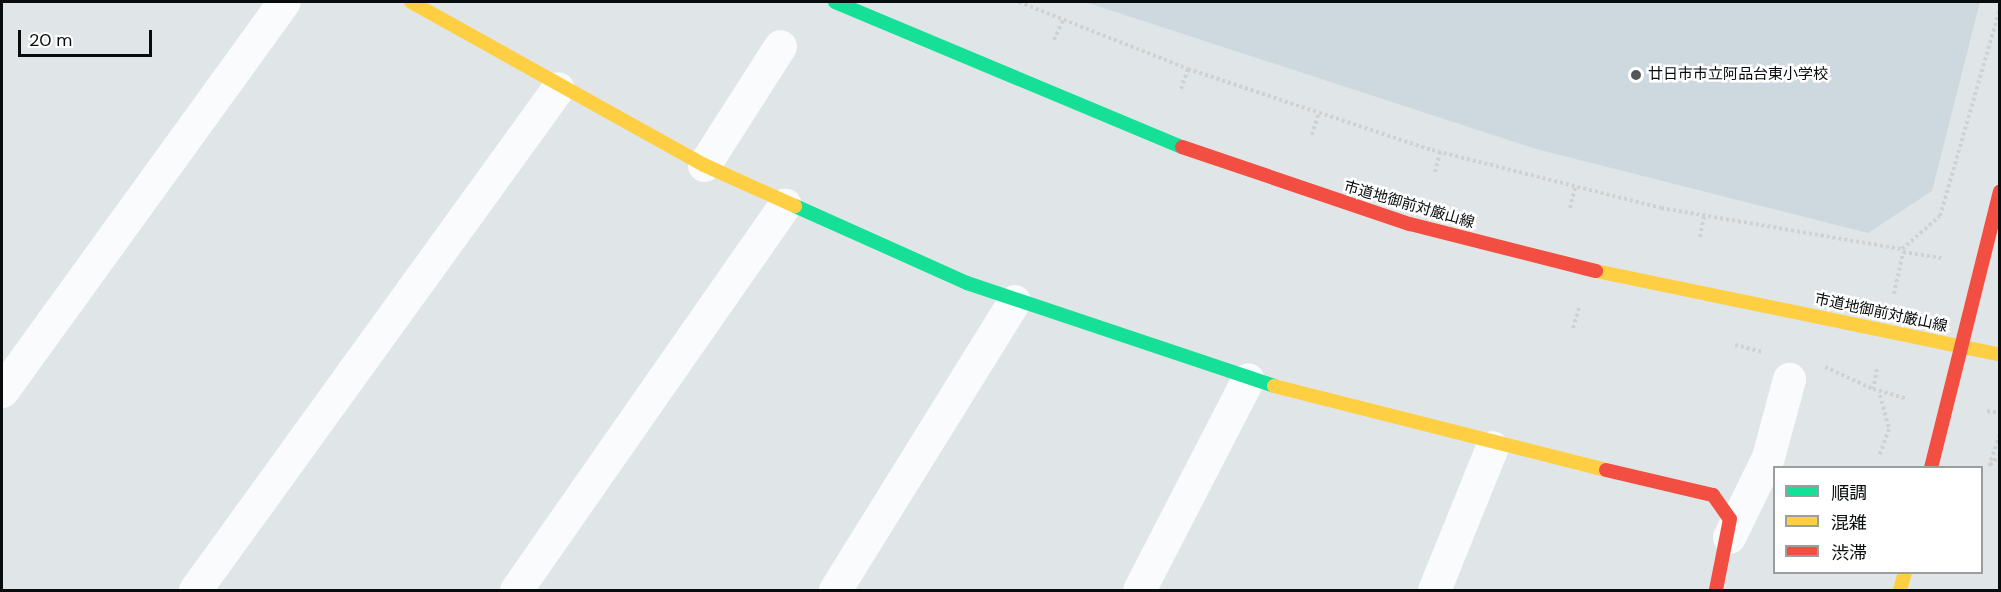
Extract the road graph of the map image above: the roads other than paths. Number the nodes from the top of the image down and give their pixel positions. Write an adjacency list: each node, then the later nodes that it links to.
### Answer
1 (284, 2): 14 (street)
2 (411, 2): 5 (street)
3 (835, 2): 10 (street, 市道地御前対厳山線)
4 (780, 46): 6 (street)
5 (558, 88): 6 (street); 19 (street)
6 (704, 165): 8 (street)
7 (2000, 191): 10 (street)
8 (785, 204): 9 (street); 20 (street)
9 (1014, 301): 13 (street); 21 (street)
10 (1961, 346): 11 (street, 市道地御前対厳山線); 16 (street)
11 (2000, 355)
12 (1792, 366): 17 (street)
13 (1248, 380): 15 (street); 22 (street)
14 (2, 391)
15 (1492, 447): 17 (street); 23 (street)
16 (1931, 466)
17 (1729, 537): 24 (street)
18 (1905, 574): 25 (street)
19 (195, 591)
20 (516, 591)
21 (835, 591)
22 (1139, 591)
23 (1434, 591)
24 (1716, 591)
25 (1900, 591)

